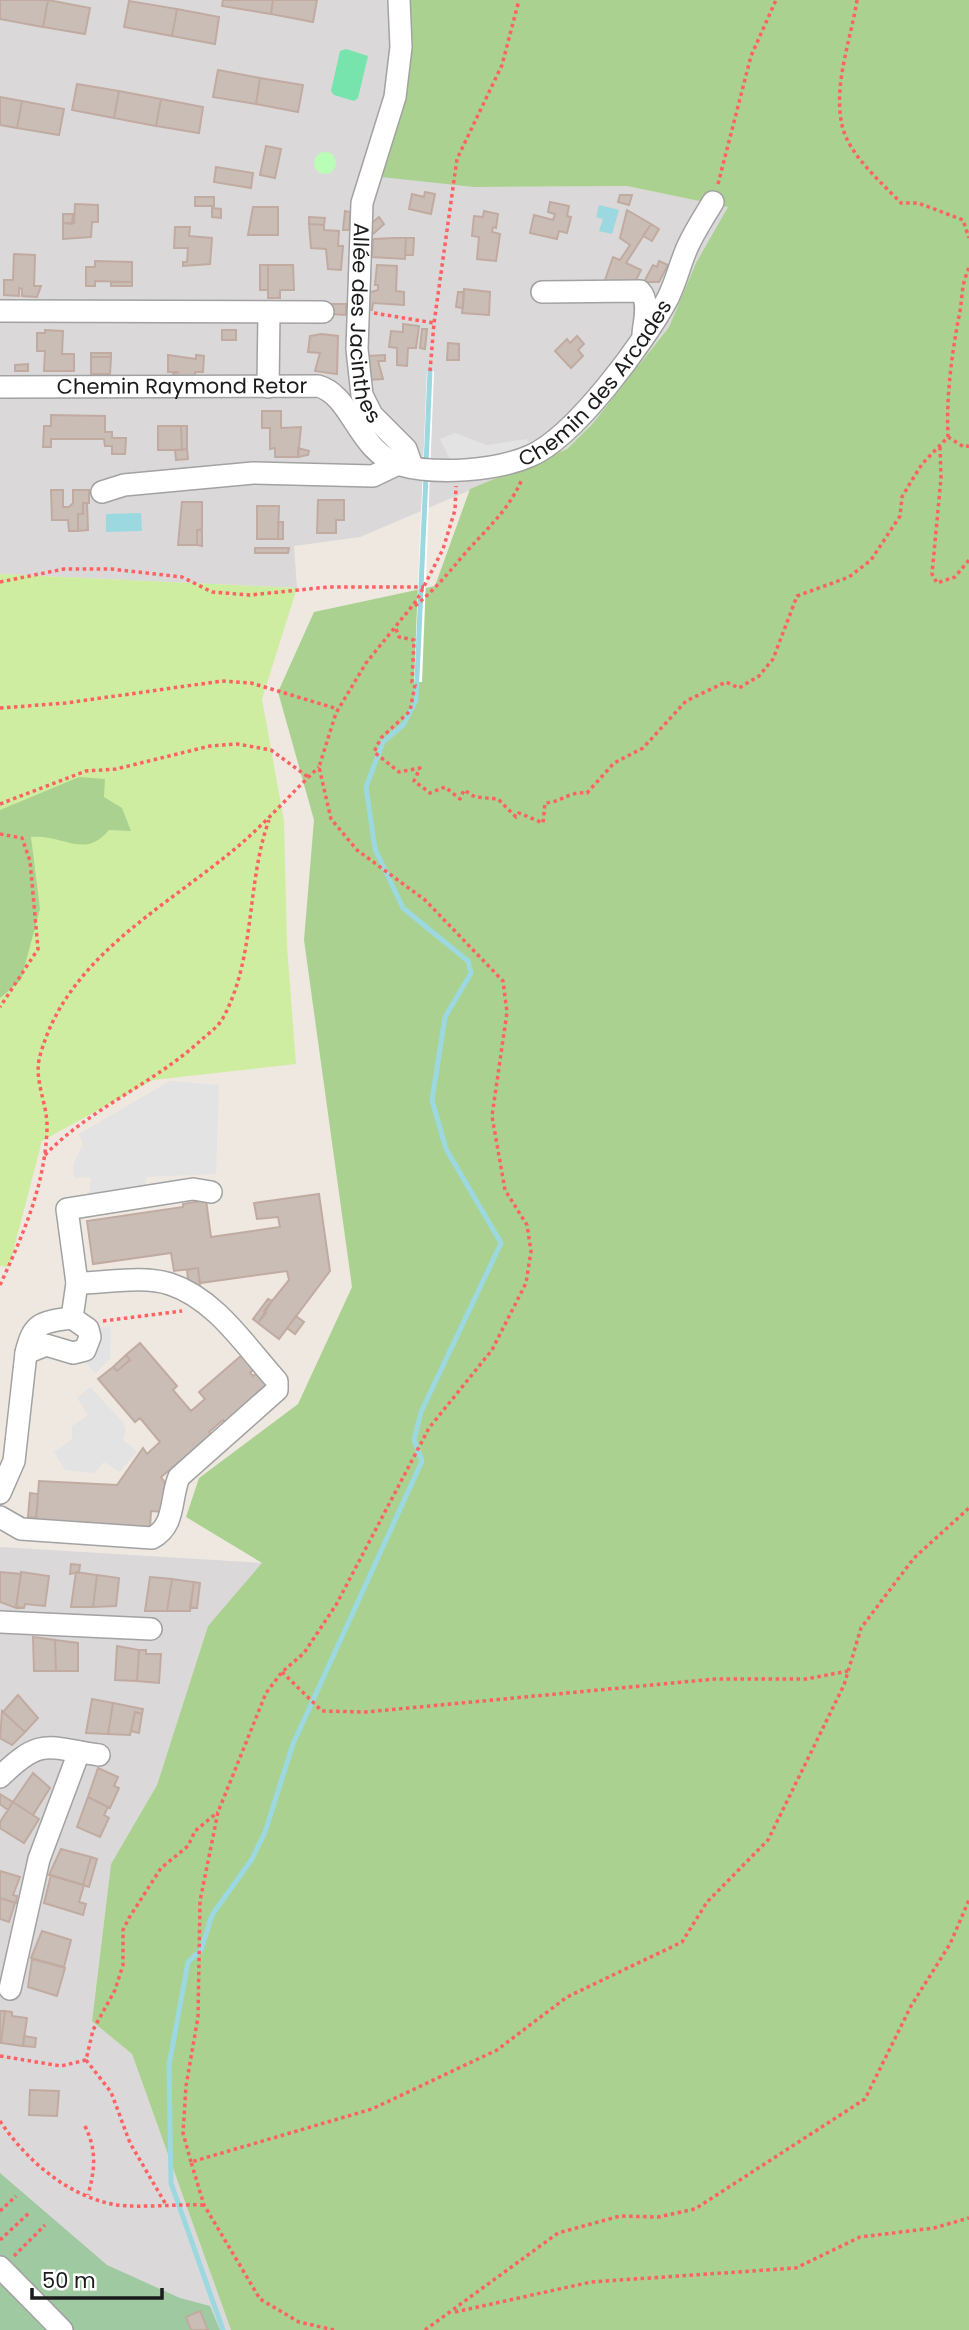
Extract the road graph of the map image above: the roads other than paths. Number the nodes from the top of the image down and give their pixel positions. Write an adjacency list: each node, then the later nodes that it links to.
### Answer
1 (399, 0): 10 (street, Allée des Jacinthes)
2 (713, 202): 7 (street, Chemin des Arcades)
3 (542, 292): 7 (street)
4 (0, 312): 5 (street)
5 (269, 312): 6 (street); 9 (street)
6 (323, 312)
7 (642, 340): 10 (street, Chemin des Arcades)
8 (0, 387): 9 (street, Chemin Raymond Retor)
9 (268, 387): 10 (street, Chemin Raymond Retor)
10 (405, 465): 11 (street)
11 (102, 492)
12 (211, 1192): 13 (street)
13 (77, 1283): 14 (street); 17 (street)
14 (77, 1321): 15 (street); 15 (street)
15 (26, 1353): 16 (street)
16 (0, 1493)
17 (0, 1517)
18 (0, 1622): 19 (street)
19 (151, 1629)
20 (0, 1777): 21 (street)
21 (10, 1989)
22 (1, 2267): 23 (street)
23 (62, 2330)

